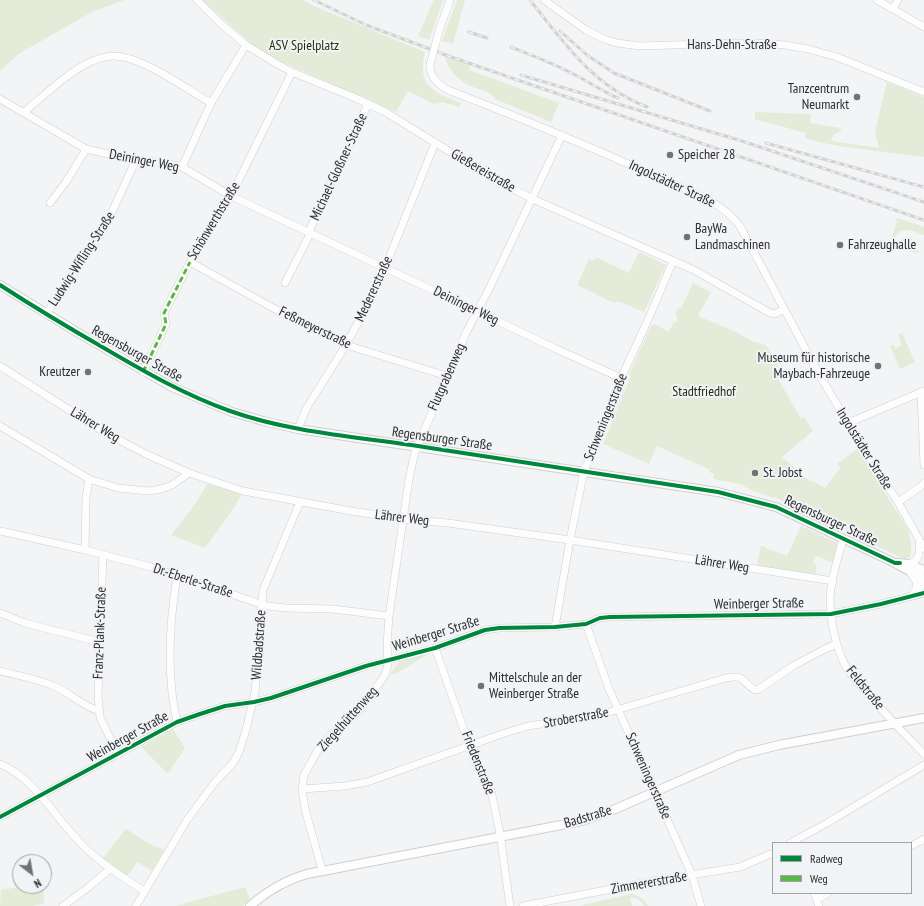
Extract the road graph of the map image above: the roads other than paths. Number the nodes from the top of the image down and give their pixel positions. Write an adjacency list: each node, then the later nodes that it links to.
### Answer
1 (197, 0): 8 (street, Gießereistraße)
2 (450, 0): 15 (street, Ingolstädter Straße, bridge)
3 (544, 0): 10 (street, Hans-Dehn-Straße)
4 (877, 0): 6 (street)
5 (898, 0): 6 (street)
6 (894, 9): 7 (street)
7 (924, 27)
8 (246, 45): 9 (street, Gießereistraße); 12 (street)
9 (292, 72): 13 (street, Gießereistraße); 20 (street, Schönwerthstraße)
10 (924, 92)
11 (0, 99): 14 (street, Deininger Weg)
12 (210, 103): 14 (street); 19 (street)
13 (368, 104): 16 (street, Gießereistraße); 23 (street, Michael-Gloßner-Straße)
14 (24, 112): 17 (street, Deininger Weg)
15 (562, 135): 21 (street, Flutgrabenweg); 29 (street, Ingolstädter Straße)
16 (435, 143): 21 (street, Gießereistraße); 26 (street, Medererstraße)
17 (86, 150): 18 (street, Deininger Weg); 22 (street)
18 (136, 160): 19 (street, Deininger Weg); 31 (street, Ludwig-Wifling-Straße)
19 (182, 167): 20 (street, Deininger Weg)
20 (231, 196): 23 (street, Deininger Weg); 25 (street, Schönwerthstraße)
21 (532, 198): 24 (street, Gießereistraße); 30 (street, Flutgrabenweg)
22 (50, 203)
23 (310, 232): 26 (street, Deininger Weg); 27 (street)
24 (673, 261): 29 (street, Gießereistraße); 36 (street, Schweningerstraße)
25 (190, 262): 32 (street, Feßmeyerstraße); 34 (street, Schönwerthstraße)
26 (385, 268): 30 (street, Deininger Weg); 32 (street, Medererstraße)
27 (285, 283)
28 (0, 285): 31 (main road, Regensburger Straße)
29 (784, 309): 38 (street, Ingolstädter Straße)
30 (478, 311): 35 (street, Flutgrabenweg); 36 (street, Deininger Weg)
31 (46, 314): 34 (main road, Regensburger Straße)
32 (346, 345): 35 (street, Feßmeyerstraße); 40 (street, Medererstraße)
33 (0, 366): 44 (street, Lährer Weg)
34 (143, 372): 40 (main road, Regensburger Straße)
35 (447, 376): 41 (street, Flutgrabenweg)
36 (621, 378): 43 (street, Schweningerstraße)
37 (923, 391): 38 (street); 42 (street)
38 (848, 423): 48 (street, Ingolstädter Straße)
39 (0, 426): 45 (street)
40 (298, 428): 41 (main road, Regensburger Straße)
41 (417, 446): 43 (main road, Regensburger Straße); 49 (street, Flutgrabenweg)
42 (924, 465)
43 (584, 471): 52 (main road, Regensburger Straße); 53 (street, Schweningerstraße)
44 (189, 473): 45 (street); 47 (street, Lährer Weg)
45 (89, 479): 56 (street)
46 (924, 482): 48 (street)
47 (300, 502): 49 (street, Lährer Weg); 67 (street, Wildbadstraße)
48 (898, 502): 51 (street, Ingolstädter Straße)
49 (403, 519): 53 (street, Lährer Weg); 70 (street, Flutgrabenweg)
50 (0, 531): 56 (street, Dr.-Eberle-Straße)
51 (919, 537): 54 (street, Ingolstädter Straße); 55 (street, Ingolstädter Straße); 58 (street)
52 (843, 539): 58 (main road, Regensburger Straße); 62 (street, Feldstraße)
53 (570, 540): 62 (street, Lährer Weg); 72 (street, Schweningerstraße)
54 (924, 544)
55 (924, 548)
56 (85, 550): 57 (street, Dr.-Eberle-Straße)
57 (103, 555): 60 (street, Dr.-Eberle-Straße); 73 (street, Franz-Plank-Straße)
58 (909, 568): 59 (main road, Regensburger Straße); 61 (main road, Regensburger Straße); 64 (street)
59 (924, 570)
60 (176, 576): 67 (street, Dr.-Eberle-Straße); 82 (street)
61 (924, 579)
62 (833, 581): 69 (street, Feldstraße)
63 (924, 584): 64 (street, Weinberger Straße)
64 (915, 592): 66 (street, Weinberger Straße)
65 (924, 593): 66 (street, Weinberger Straße)
66 (908, 597): 69 (street, Weinberger Straße)
67 (261, 604): 70 (street, Dr.-Eberle-Straße); 78 (street, Wildbadstraße)
68 (0, 613): 73 (street)
69 (831, 614): 71 (street, Weinberger Straße); 74 (street, Feldstraße)
70 (389, 616): 76 (street, Flutgrabenweg)
71 (586, 624): 72 (street, Weinberger Straße); 79 (street, Schweningerstraße)
72 (556, 627): 75 (street, Weinberger Straße)
73 (99, 642): 80 (street, Franz-Plank-Straße)
74 (837, 644): 79 (street, Stroberstraße); 83 (street, Feldstraße)
75 (435, 648): 76 (street, Weinberger Straße); 84 (street, Friedenstraße)
76 (388, 660): 78 (street, Weinberger Straße); 89 (street, Ziegelhüttenweg)
77 (0, 671): 80 (street)
78 (254, 702): 82 (street, Weinberger Straße); 101 (street, Wildbadstraße)
79 (619, 710): 84 (street, Stroberstraße); 90 (street, Schweningerstraße)
80 (99, 711): 85 (street, Franz-Plank-Straße)
81 (924, 718): 83 (main road, Badstraße)
82 (177, 722): 85 (street, Weinberger Straße)
83 (894, 724): 86 (street, Feldstraße); 90 (main road, Badstraße)
84 (470, 746): 89 (street, Stroberstraße); 93 (street, Friedenstraße)
85 (118, 754): 91 (street, Weinberger Straße)
86 (924, 754)
87 (0, 764): 91 (street)
88 (924, 765): 95 (street)
89 (302, 789): 99 (street, Ziegelhüttenweg)
90 (655, 791): 93 (main road, Badstraße); 100 (street, Schweningerstraße)
91 (41, 796): 92 (street, Weinberger Straße); 98 (street)
92 (0, 817)
93 (500, 838): 99 (main road, Badstraße); 107 (street, Friedenstraße)
94 (924, 839): 96 (street)
95 (793, 842)
96 (912, 845)
97 (772, 853): 100 (street, Zimmererstraße)
98 (110, 869): 101 (street); 104 (street)
99 (322, 870): 106 (main road, Badstraße)
100 (692, 875): 108 (street, Zimmererstraße); 109 (street, Schweningerstraße)
101 (144, 891): 105 (street, Wildbadstraße)
102 (826, 894): 103 (street)
103 (817, 900)
104 (63, 906)
105 (136, 906)
106 (250, 906)
107 (510, 906)
108 (523, 906)
109 (701, 906)

